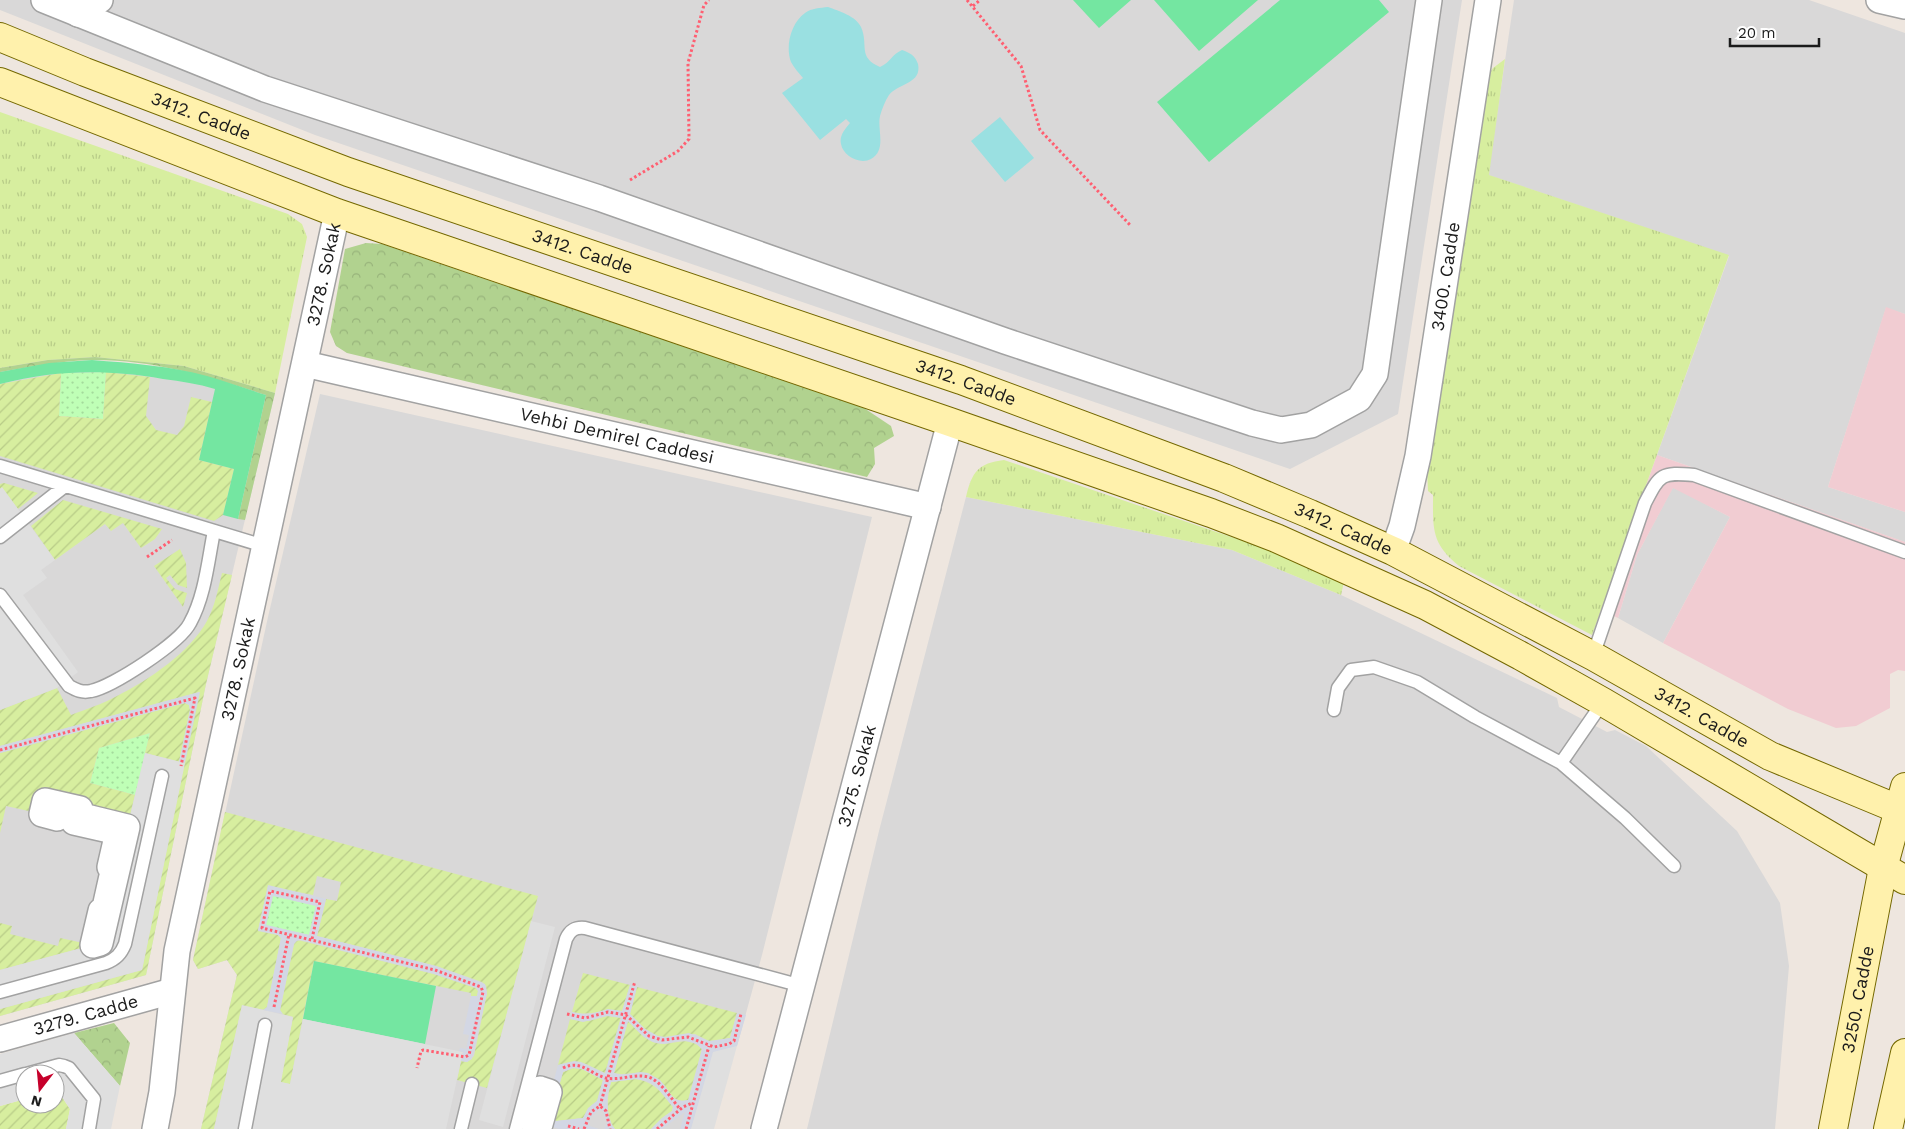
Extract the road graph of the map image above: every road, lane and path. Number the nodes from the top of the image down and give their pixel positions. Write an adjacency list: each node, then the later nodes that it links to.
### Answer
1 (44, 0): 11 (street)
2 (100, 0): 11 (street)
3 (709, 0): 15 (path)
4 (967, 0): 9 (path)
5 (980, 0): 9 (path)
6 (1429, 0): 15 (street)
7 (1488, 0): 27 (street, 3400. Cadde)
8 (1880, 0): 10 (street)
9 (973, 6): 17 (path)
10 (1905, 6)
11 (78, 14): 15 (street)
12 (0, 37): 14 (street, 3412. Cadde)
13 (0, 82): 16 (street, 3412. Cadde)
14 (348, 172): 16 (street); 19 (street, 3412. Cadde)
15 (599, 198)
16 (337, 213): 18 (street, 3278. Sokak); 20 (street, 3412. Cadde)
17 (1131, 226)
18 (305, 364): 23 (street, Vehbi Demirel Caddesi); 26 (street, 3278. Sokak)
19 (961, 380): 20 (street); 27 (street, 3412. Cadde)
20 (950, 422): 23 (street, 3275. Sokak); 29 (street, 3412. Cadde)
21 (0, 466): 22 (lane)
22 (66, 486): 24 (lane); 25 (lane)
23 (928, 508): 44 (street, 3275. Sokak)
24 (214, 531): 26 (lane); 30 (lane)
25 (0, 537)
26 (264, 546): 45 (street, 3278. Sokak)
27 (1393, 551): 29 (street); 31 (street, 3412. Cadde)
28 (1905, 552): 31 (lane)
29 (1381, 585): 32 (street, 3412. Cadde)
30 (0, 595)
31 (1593, 656): 37 (street, 3412. Cadde)
32 (1603, 702): 35 (lane); 39 (street, 3412. Cadde)
33 (1334, 710): 35 (lane)
34 (0, 750): 36 (path)
35 (1560, 763): 38 (lane)
36 (162, 778): 46 (lane)
37 (1903, 803): 39 (street, 3250. Cadde)
38 (1674, 866)
39 (1894, 874): 76 (street, 3250. Cadde)
40 (289, 934): 41 (path); 41 (path); 50 (path)
41 (312, 939): 55 (path)
42 (93, 945): 42 (street)
43 (635, 981): 49 (path)
44 (802, 986): 69 (lane); 75 (street, 3275. Sokak)
45 (172, 991): 51 (street, 3279. Cadde); 66 (street, 3278. Sokak)
46 (0, 992)
47 (566, 1014): 49 (path)
48 (741, 1014): 52 (path)
49 (626, 1015): 52 (path); 58 (path)
50 (265, 1026): 67 (lane)
51 (0, 1039)
52 (709, 1046): 61 (path)
53 (1905, 1053): 77 (street)
54 (65, 1067): 65 (lane)
55 (417, 1068)
56 (560, 1072): 58 (path)
57 (15, 1077): 59 (lane)
58 (608, 1078): 62 (path); 63 (path)
59 (0, 1081)
60 (472, 1084): 68 (lane)
61 (693, 1103): 63 (path); 74 (path)
62 (600, 1106): 71 (path); 72 (path)
63 (680, 1110): 73 (path)
64 (551, 1124): 70 (path)
65 (88, 1129)
66 (155, 1129)
67 (245, 1129)
68 (462, 1129)
69 (516, 1129)
70 (579, 1129)
71 (584, 1129)
72 (610, 1129)
73 (657, 1129)
74 (686, 1129)
75 (764, 1129)
76 (1833, 1129)
77 (1888, 1129)

